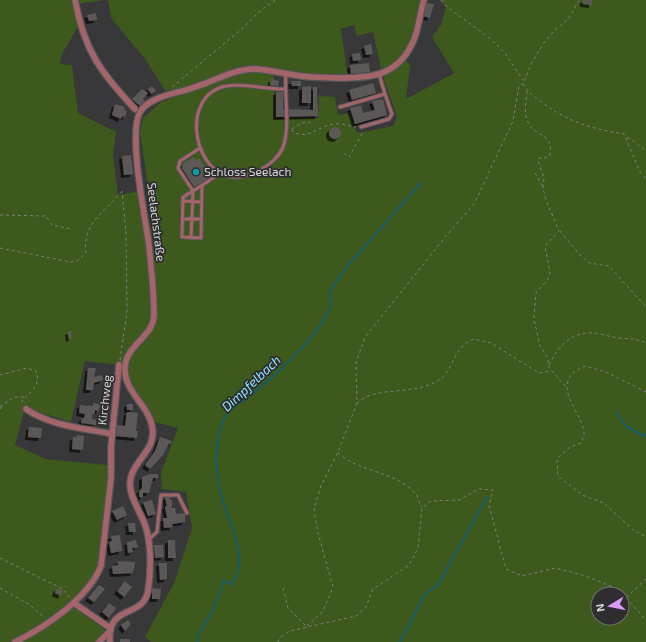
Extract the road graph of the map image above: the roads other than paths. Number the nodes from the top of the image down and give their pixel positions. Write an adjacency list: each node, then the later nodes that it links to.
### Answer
1 (75, 0): 8 (street)
2 (424, 0): 4 (street, Seelachstraße)
3 (286, 74): 4 (street, Seelachstraße); 5 (lane); 22 (street, Seelachstraße)
4 (379, 74): 6 (lane)
5 (285, 89): 10 (lane); 11 (lane)
6 (385, 94): 7 (lane); 9 (lane)
7 (340, 107)
8 (135, 109)
9 (361, 127)
10 (200, 148): 11 (lane); 13 (lane)
11 (221, 174): 12 (lane)
12 (202, 185): 13 (lane); 16 (lane)
13 (193, 191): 14 (lane); 15 (lane)
14 (183, 201): 15 (lane); 17 (lane)
15 (192, 201): 16 (lane); 18 (lane)
16 (202, 202): 19 (lane)
17 (183, 219): 18 (lane); 20 (lane)
18 (192, 219): 19 (lane); 20 (lane)
19 (201, 219): 20 (lane)
20 (191, 238)
21 (119, 365): 23 (street, Kirchweg)
22 (127, 381): 23 (lane); 27 (street)
23 (118, 382): 25 (street, Kirchweg)
24 (26, 409): 25 (street)
25 (112, 434): 28 (street, Kirchweg)
26 (187, 513): 27 (lane)
27 (148, 540): 29 (street)
28 (74, 603): 29 (street); 30 (street, Kirchweg)
29 (110, 630): 31 (street); 32 (street)
30 (15, 642)
31 (99, 642)
32 (110, 642)

